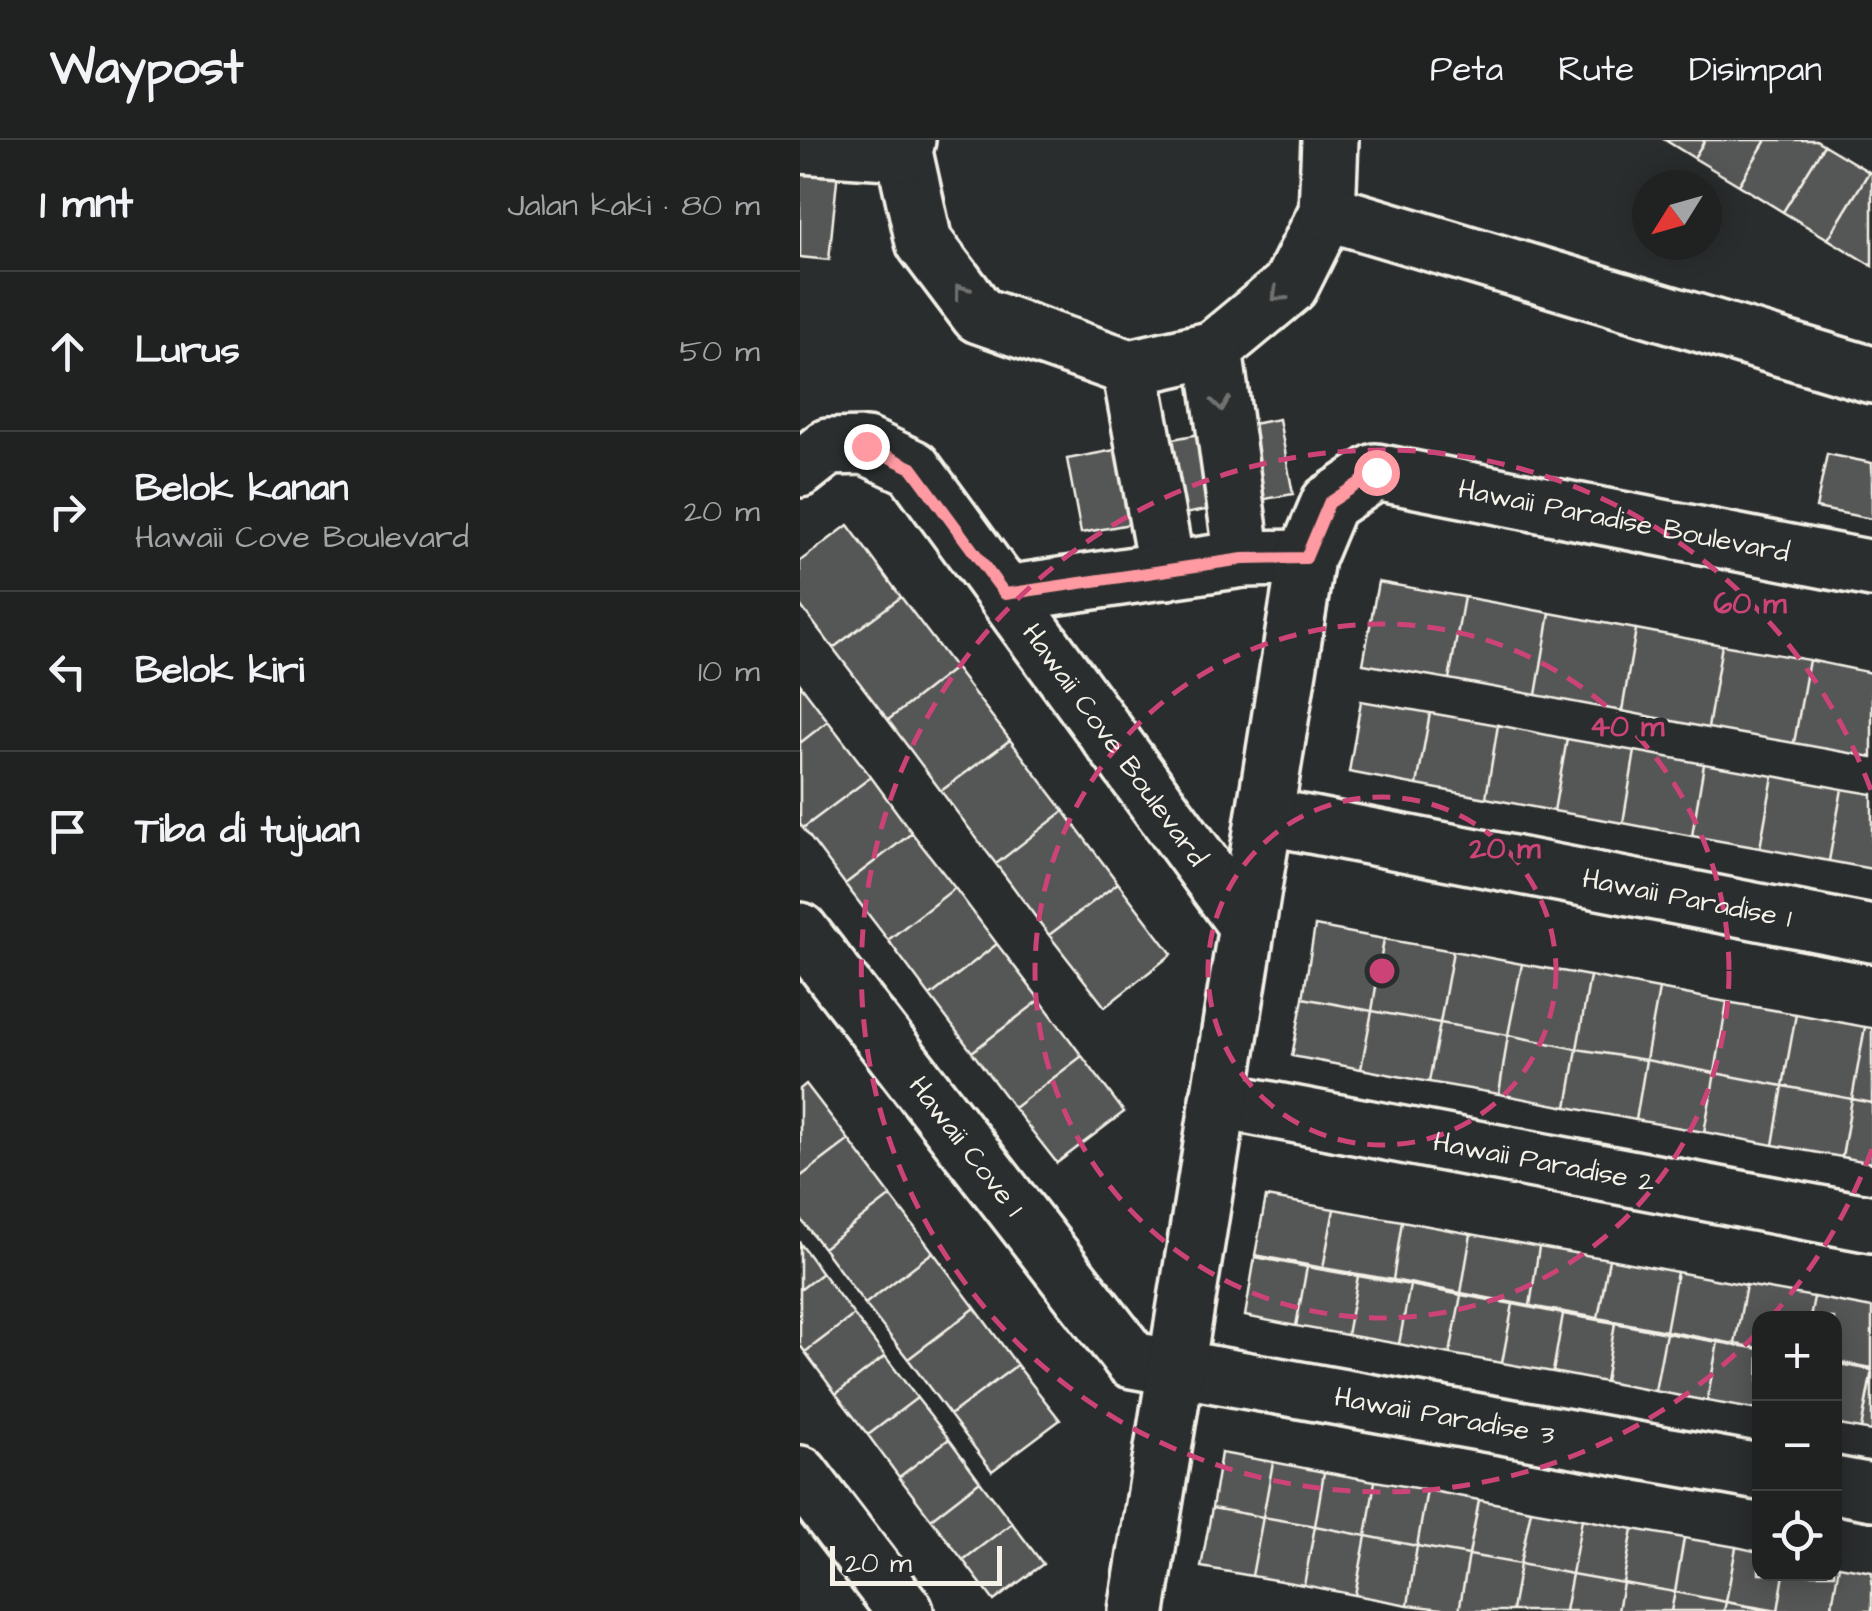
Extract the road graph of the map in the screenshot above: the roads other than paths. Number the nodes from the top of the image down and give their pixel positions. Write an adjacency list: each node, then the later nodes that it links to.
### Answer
1 (1330, 140): 4 (street)
2 (800, 145): 3 (street)
3 (905, 146): 6 (street, one-way to 3)
4 (1327, 212): 5 (street, one-way to 5); 7 (street)
5 (1214, 349): 6 (street); 10 (street, one-way to 10)
6 (1130, 368): 12 (street)
7 (1872, 375)
8 (800, 469): 13 (street, Hawaii Cove Boulevard)
9 (1306, 558): 10 (street); 11 (street, Hawaii Paradise Boulevard); 14 (street)
10 (1243, 559): 12 (street)
11 (1872, 569)
12 (1167, 571): 13 (street)
13 (1005, 594): 15 (street, Hawaii Cove Boulevard)
14 (1265, 816): 15 (street); 17 (street, Hawaii Paradise 1)
15 (1247, 926): 18 (street)
16 (800, 931): 20 (street, Hawaii Cove 1)
17 (1872, 934)
18 (1218, 1100): 19 (street, Hawaii Paradise 2); 20 (street)
19 (1872, 1224)
20 (1154, 1364): 21 (street, Hawaii Paradise 3); 26 (street)
21 (1752, 1471)
22 (800, 1474): 25 (street)
23 (1842, 1486): 24 (street)
24 (1872, 1492)
25 (905, 1611)
26 (1137, 1611)

